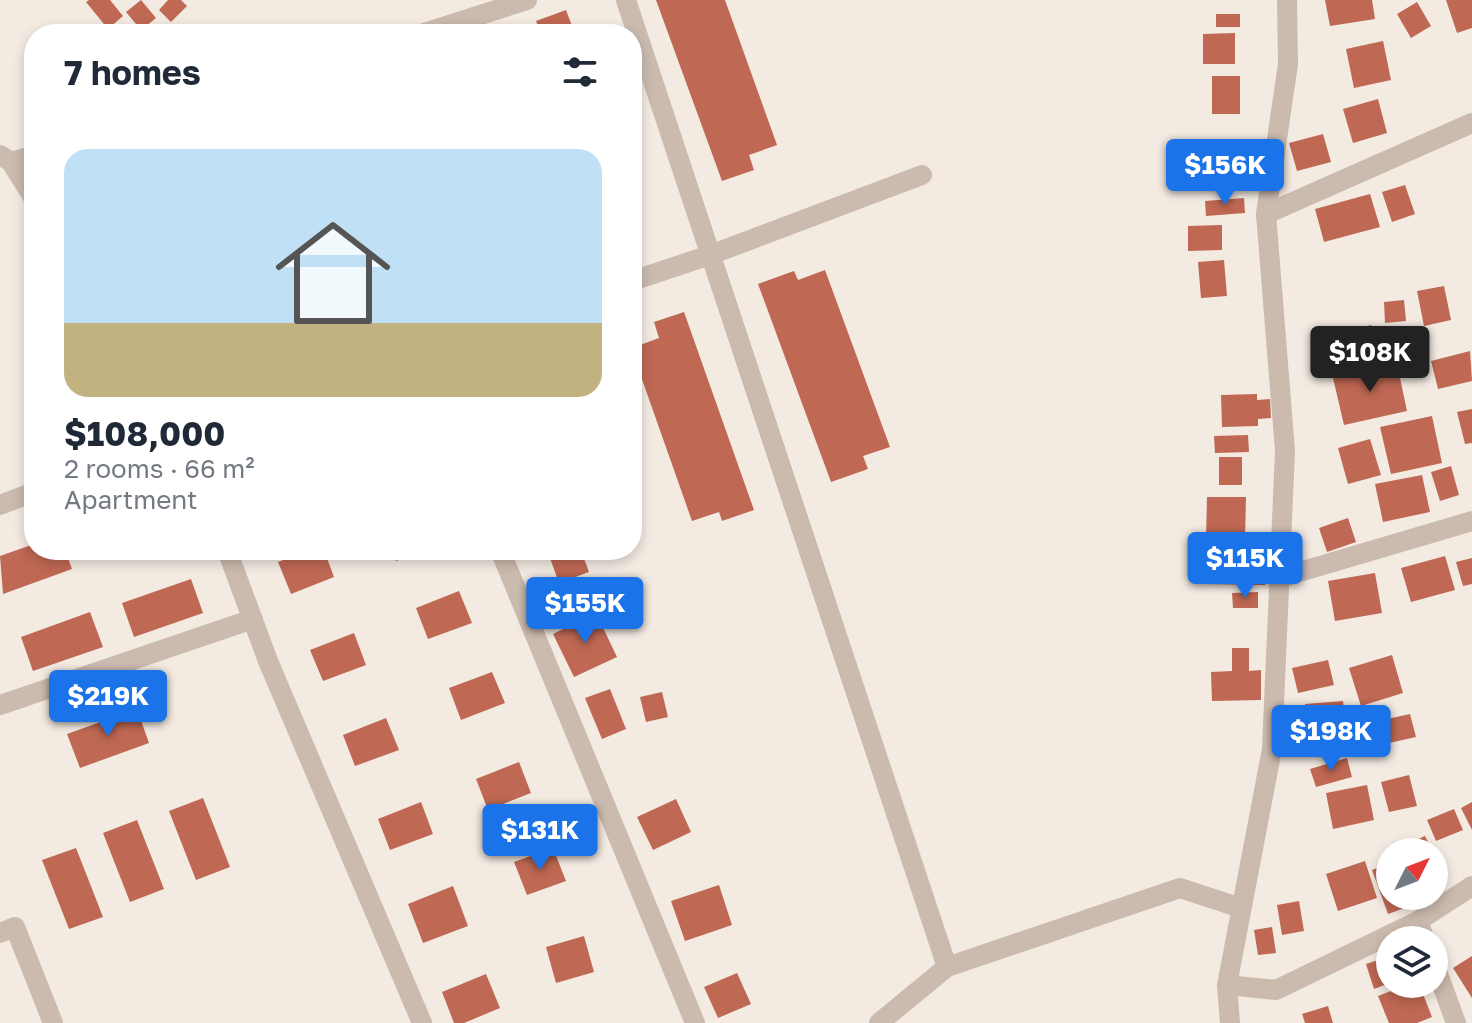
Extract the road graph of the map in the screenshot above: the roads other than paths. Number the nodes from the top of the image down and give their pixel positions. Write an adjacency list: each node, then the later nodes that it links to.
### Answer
1 (527, 0): 4 (street)
2 (626, 0): 5 (street)
3 (1287, 0): 11 (street)
4 (452, 24)
5 (634, 24)
6 (642, 49): 12 (street)
7 (1472, 123): 11 (street)
8 (5, 158): 10 (street)
9 (922, 175): 12 (street)
10 (24, 185)
11 (1266, 214): 19 (street)
12 (710, 255): 13 (street); 27 (street)
13 (642, 278)
14 (24, 496): 15 (street)
15 (0, 505)
16 (1472, 521): 19 (street)
17 (231, 560): 20 (street)
18 (504, 560): 32 (street)
19 (1279, 578): 23 (street)
20 (253, 619): 21 (street); 31 (street)
21 (0, 705)
22 (1472, 886): 24 (street)
23 (1241, 908): 27 (street); 28 (street)
24 (1427, 926)
25 (0, 933): 30 (street)
26 (1376, 949): 28 (street)
27 (947, 967): 33 (street)
28 (1227, 985): 34 (street)
29 (1447, 998): 35 (street)
30 (53, 1023)
31 (422, 1023)
32 (695, 1023)
33 (879, 1023)
34 (1230, 1023)
35 (1456, 1023)

